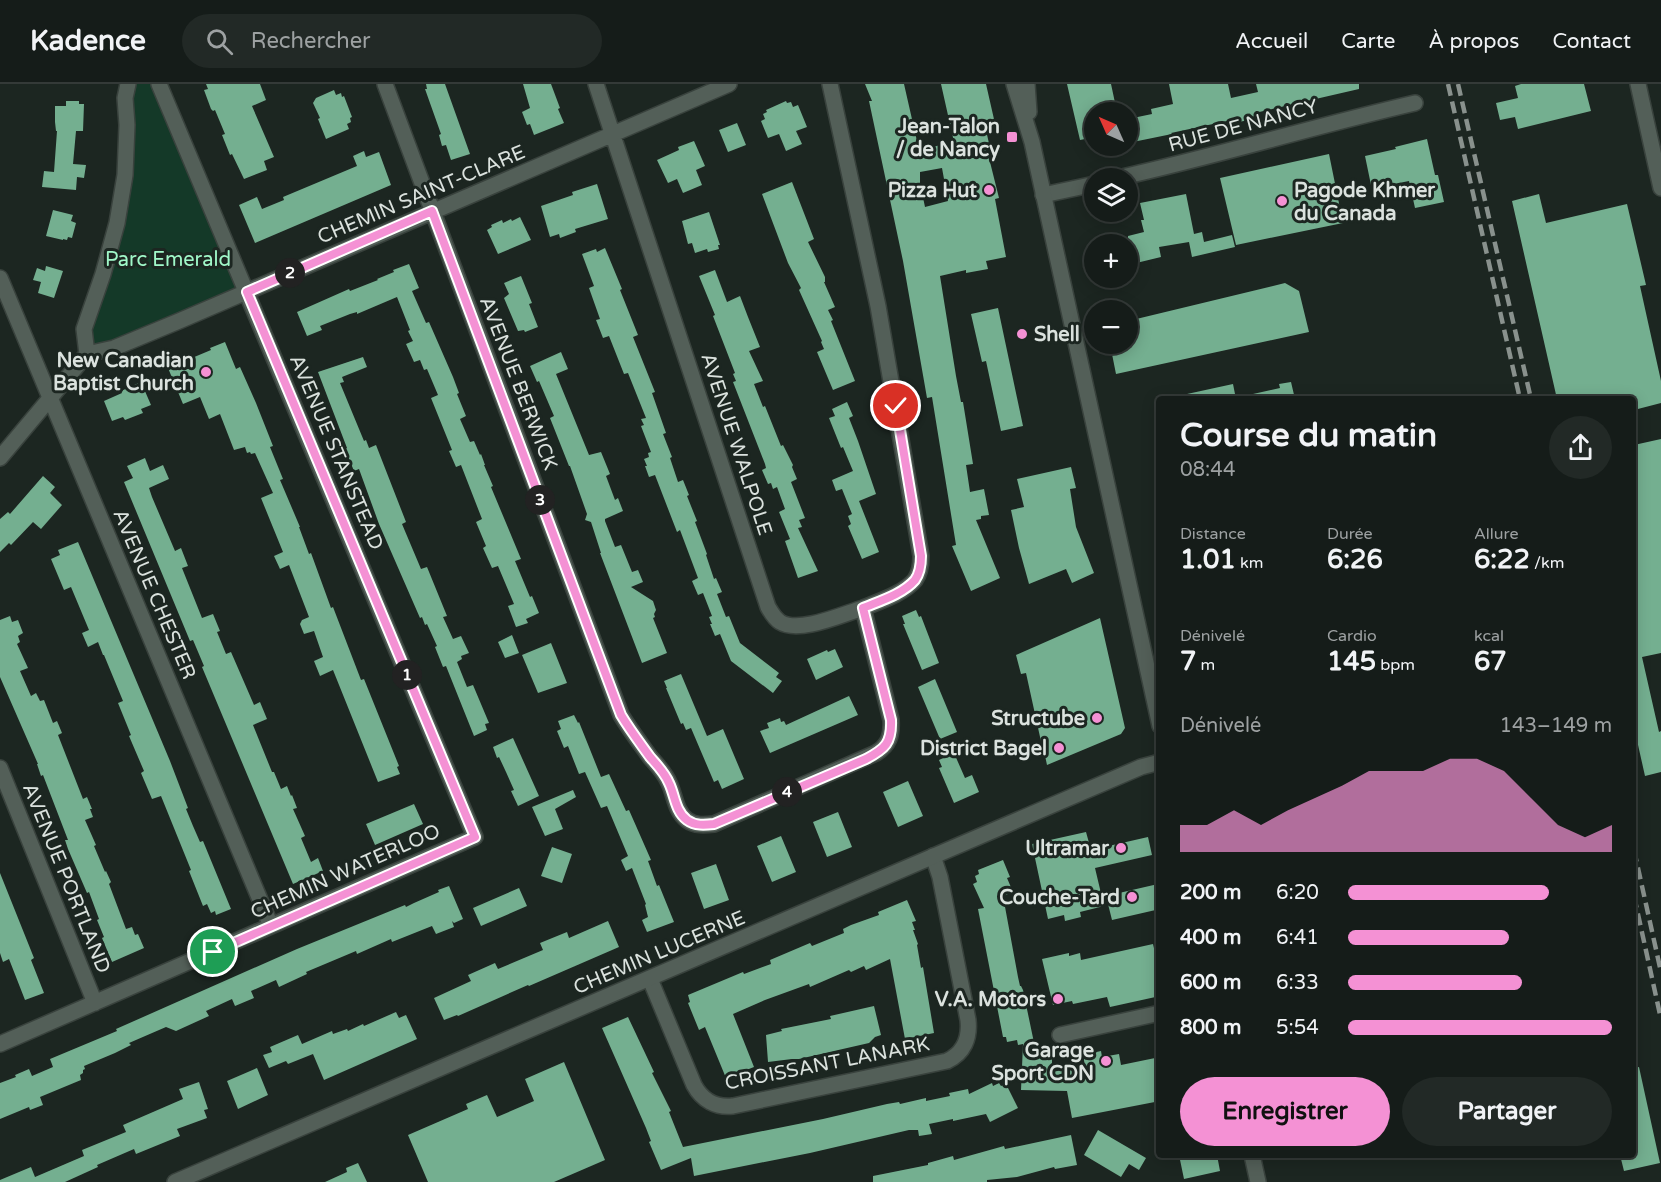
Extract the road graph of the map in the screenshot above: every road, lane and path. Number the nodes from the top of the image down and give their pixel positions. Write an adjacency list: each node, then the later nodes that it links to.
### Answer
1 (128, 84): 20 (street)
2 (159, 84): 19 (street, AVENUE STANSTEAD)
3 (385, 84): 17 (street, AVENUE BERWICK)
4 (596, 84): 11 (street, AVENUE WALPOLE)
5 (729, 84): 11 (street, CHEMIN SAINT-CLARE)
6 (830, 84): 23 (street)
7 (1014, 84): 12 (street)
8 (1027, 84): 12 (street)
9 (1638, 84): 15 (street)
10 (1415, 103): 13 (street, RUE DE NANCY)
11 (612, 135): 17 (street, CHEMIN SAINT-CLARE); 23 (street, AVENUE WALPOLE)
12 (1032, 142): 16 (street)
13 (1138, 174)
14 (1084, 186): 16 (street)
15 (1661, 188)
16 (1043, 195): 24 (street)
17 (432, 211): 19 (street, CHEMIN SAINT-CLARE); 23 (street, AVENUE BERWICK)
18 (0, 278): 21 (street, AVENUE CHESTER)
19 (247, 292): 20 (street, CHEMIN SAINT-CLARE); 27 (street, AVENUE STANSTEAD)
20 (87, 354): 21 (street)
21 (49, 398): 22 (street); 29 (street, AVENUE CHESTER)
22 (0, 458)
23 (863, 608)
24 (1156, 708)
25 (1156, 763): 28 (street, CHEMIN LUCERNE)
26 (0, 768): 31 (street, AVENUE PORTLAND)
27 (475, 837): 29 (street, CHEMIN WATERLOO)
28 (933, 856): 30 (street, CHEMIN LUCERNE); 30 (street, CROISSANT LANARK)
29 (272, 926): 31 (street, CHEMIN WATERLOO)
30 (650, 978): 36 (street, CHEMIN LUCERNE)
31 (95, 1003): 34 (street, CHEMIN WATERLOO)
32 (1156, 1014): 33 (street)
33 (1060, 1035)
34 (0, 1044)
35 (1253, 1158): 37 (street)
36 (175, 1182)
37 (1258, 1182)

